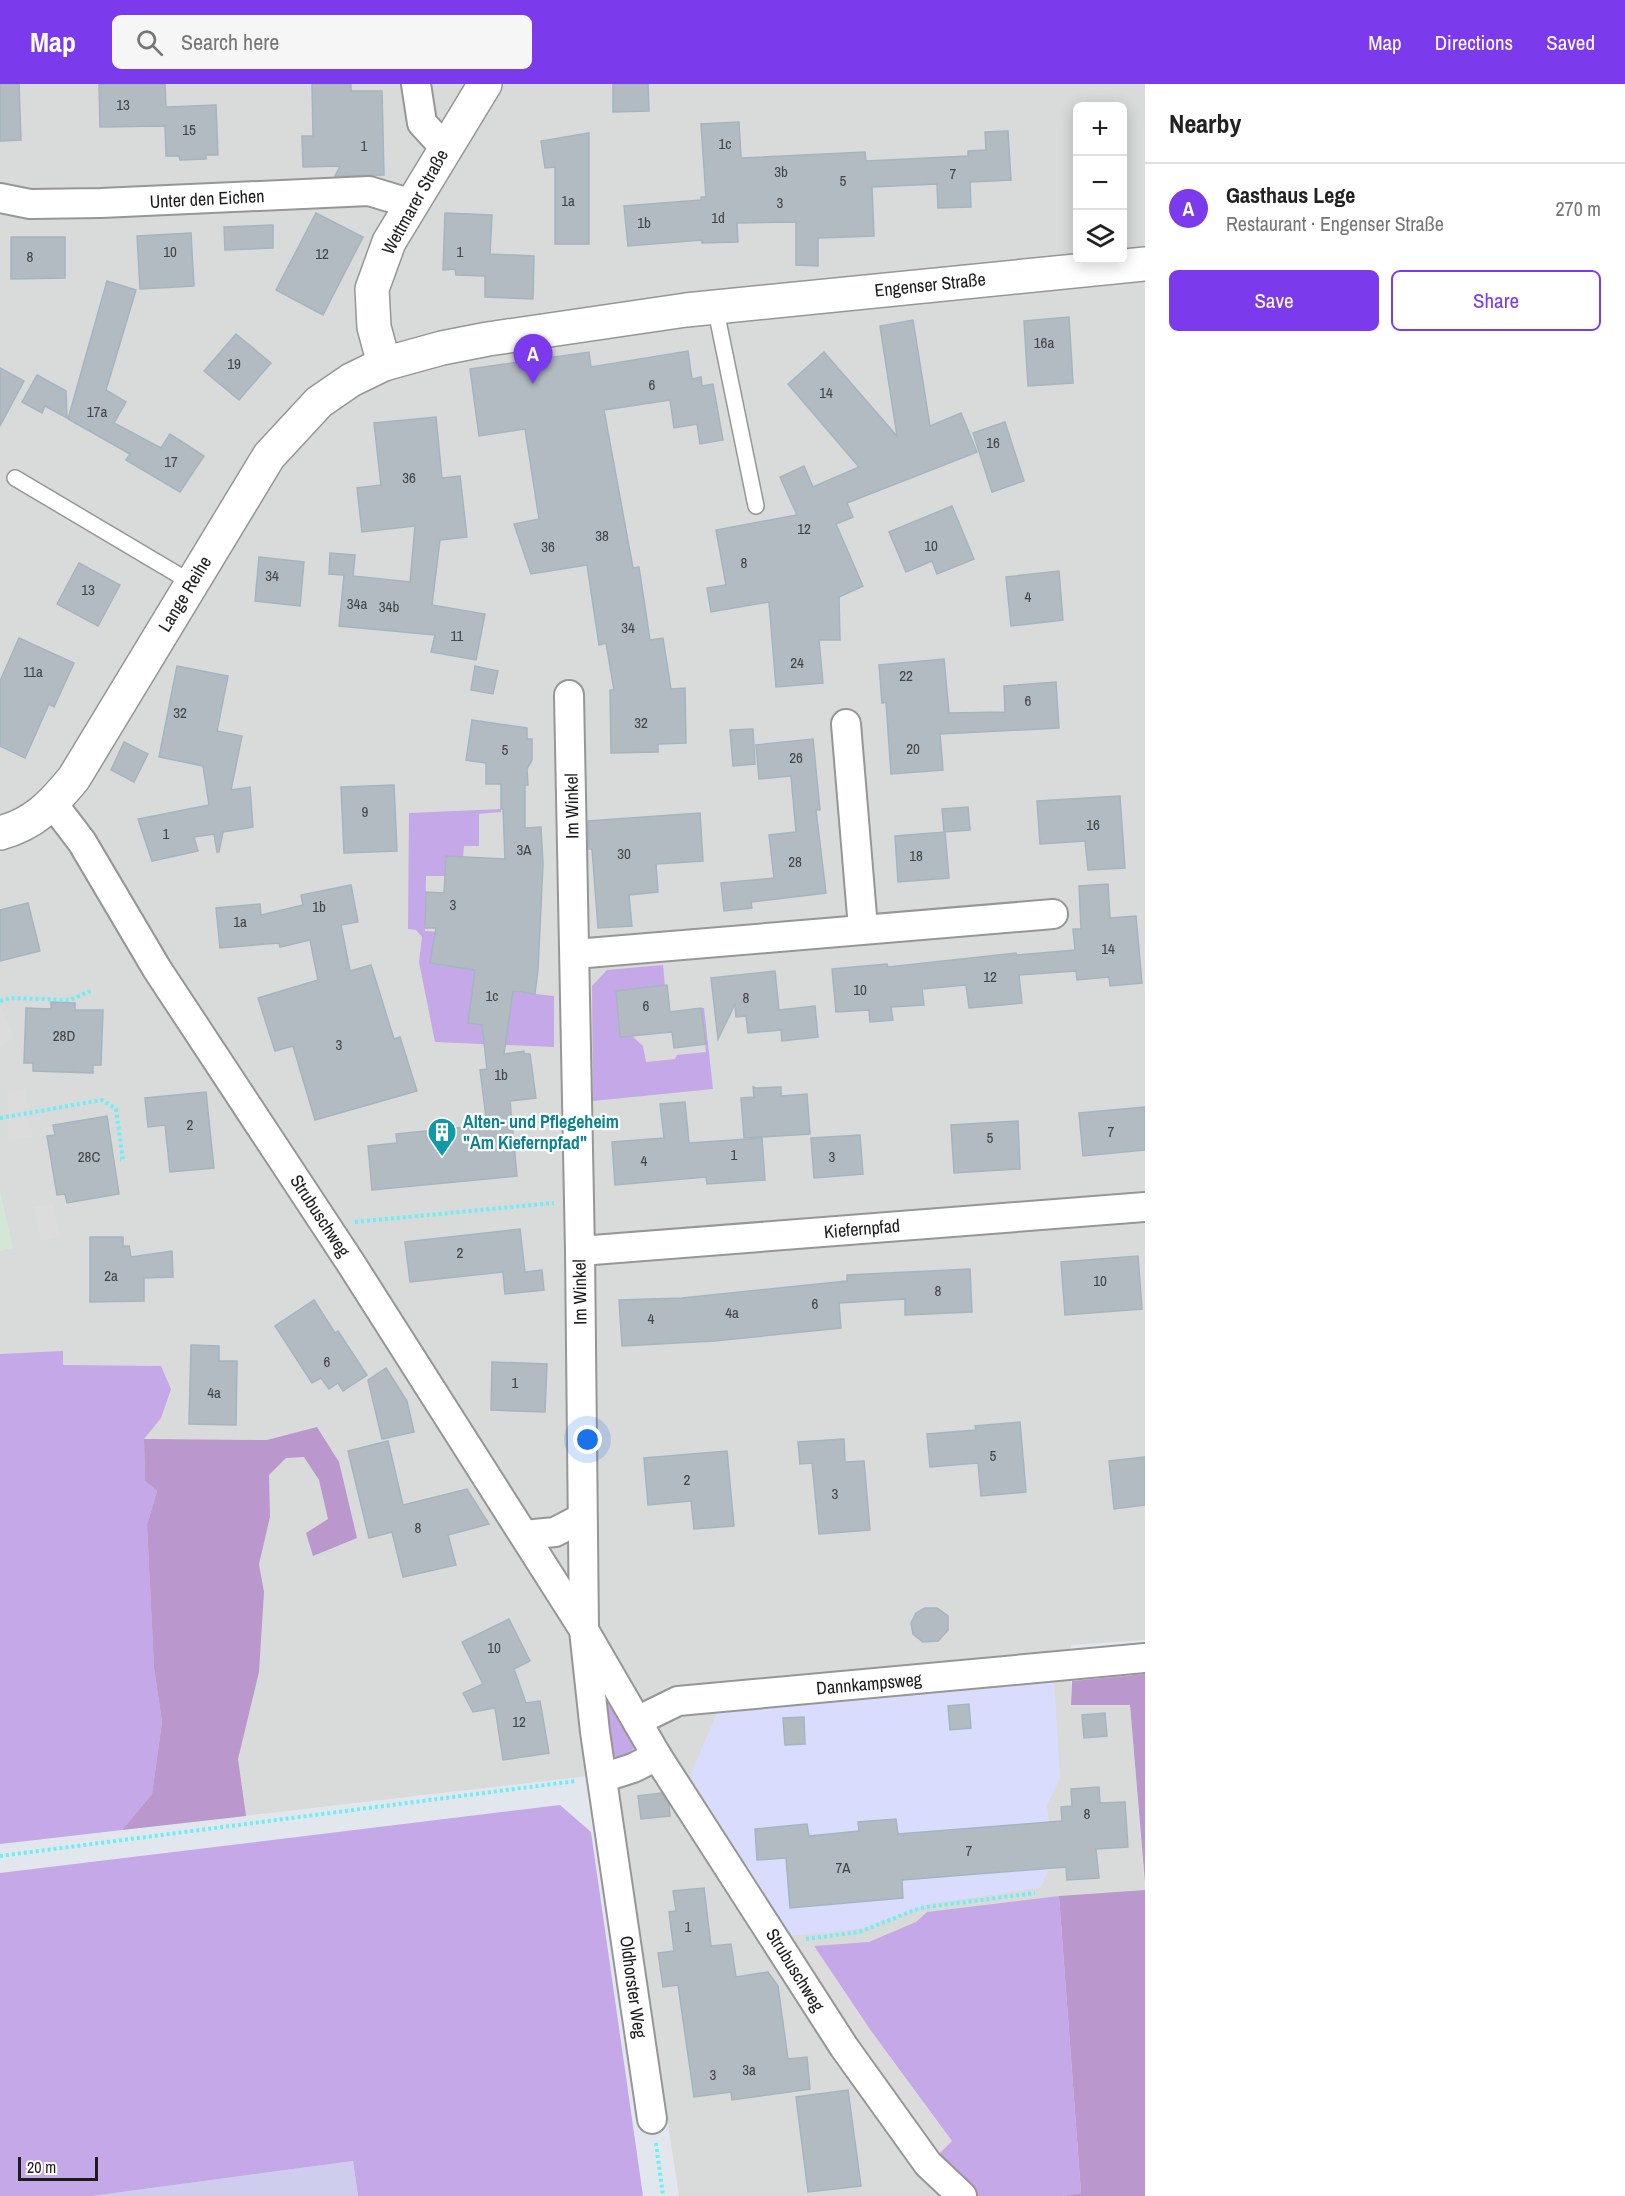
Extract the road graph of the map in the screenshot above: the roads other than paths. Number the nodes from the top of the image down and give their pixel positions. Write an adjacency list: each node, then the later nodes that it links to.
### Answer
1 (416, 84): 3 (street)
2 (485, 84): 3 (street, Wettmarer Straße)
3 (445, 148): 5 (street, Wettmarer Straße)
4 (0, 198): 5 (street, Unter den Eichen)
5 (412, 204): 8 (street, Wettmarer Straße)
6 (1145, 264): 7 (street, Engenser Straße)
7 (715, 306): 8 (street, Engenser Straße); 10 (lane)
8 (384, 364): 11 (street, Lange Reihe)
9 (15, 478): 11 (lane)
10 (756, 506)
11 (192, 583): 14 (street, Lange Reihe)
12 (569, 695): 18 (street, Im Winkel)
13 (846, 724): 17 (street)
14 (53, 804): 15 (street, Lange Reihe); 22 (street, Strubuschweg)
15 (0, 833)
16 (1053, 914): 17 (street)
17 (863, 928): 18 (street)
18 (575, 954): 20 (street, Im Winkel)
19 (1145, 1207): 20 (street, Kiefernpfad)
20 (580, 1251): 21 (street, Im Winkel)
21 (582, 1518): 22 (street); 23 (street, Im Winkel)
22 (524, 1535): 23 (street, Strubuschweg)
23 (584, 1630): 25 (street, Strubuschweg); 26 (street, Strubuschweg)
24 (1145, 1658): 25 (street, Dannkampsweg)
25 (638, 1721): 27 (street)
26 (595, 1732): 28 (street, Oldhorster Weg)
27 (645, 1762): 28 (street); 30 (street, Strubuschweg)
28 (602, 1778): 29 (street, Oldhorster Weg)
29 (652, 2120)
30 (963, 2196)

